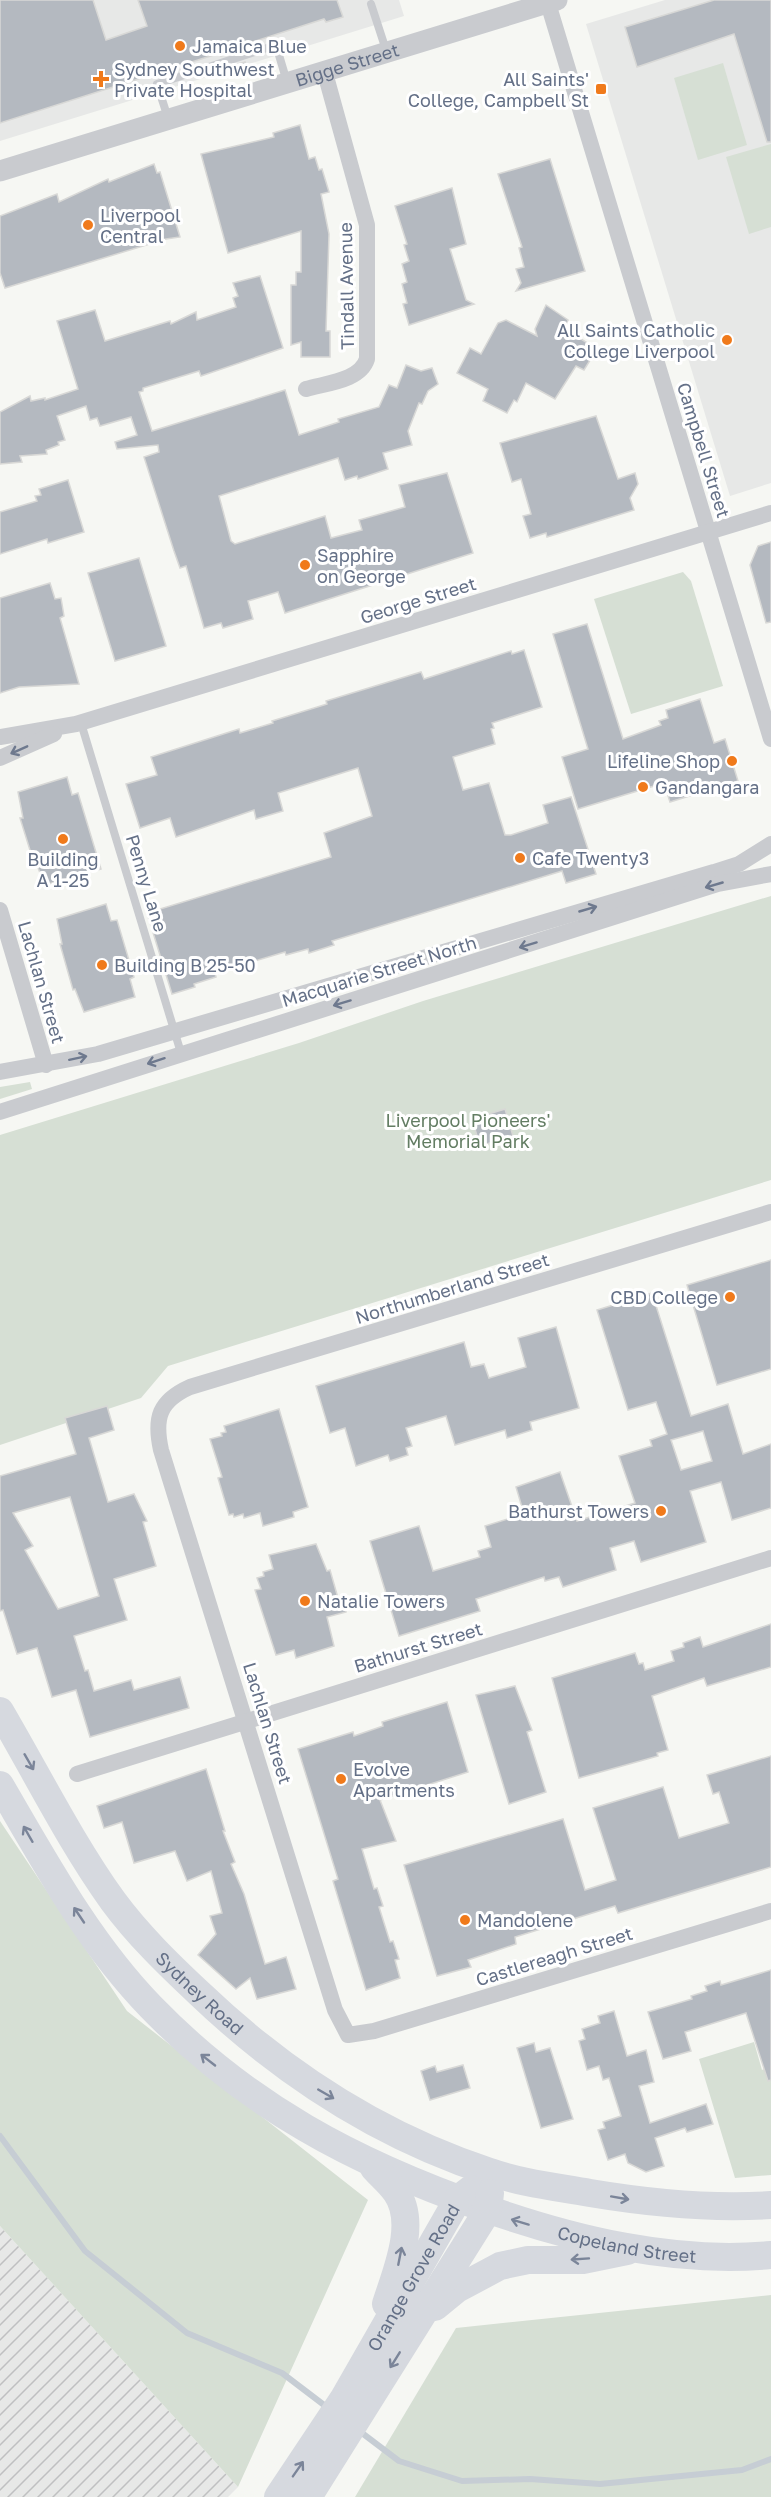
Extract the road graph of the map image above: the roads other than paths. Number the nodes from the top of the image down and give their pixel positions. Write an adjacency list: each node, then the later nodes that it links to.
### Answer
1 (550, 1): 3 (street, Bigge Street); 10 (street, Campbell Street)
2 (371, 4): 3 (lane)
3 (387, 53): 4 (street, Bigge Street)
4 (325, 73): 5 (street, Bigge Street); 8 (street, Tindall Avenue)
5 (288, 84): 6 (street, Bigge Street); 6 (lane)
6 (169, 121): 7 (street, Bigge Street)
7 (0, 171)
8 (306, 389)
9 (771, 513): 10 (street, George Street)
10 (708, 532): 11 (street, Campbell Street); 12 (street, George Street)
11 (767, 711): 14 (street, Campbell Street)
12 (79, 723): 13 (street, George Street); 15 (street, George Street, one-way to 15); 19 (lane, Penny Lane)
13 (0, 737)
14 (771, 739)
15 (0, 758)
16 (771, 844): 19 (street, Macquarie Street North, one-way to 16)
17 (771, 874): 20 (street, Macquarie Street North, one-way to 20)
18 (0, 910): 21 (street, Lachlan Street)
19 (174, 1031): 20 (lane, Penny Lane); 21 (street, Macquarie Street North, one-way to 19)
20 (181, 1053): 23 (street, Macquarie Street North, one-way to 23)
21 (46, 1065): 22 (street, Macquarie Street North)
22 (0, 1072)
23 (0, 1112)
24 (771, 1212): 25 (street, Northumberland Street)
25 (158, 1420): 28 (street, Lachlan Street)
26 (771, 1558): 28 (street, Bathurst Street)
27 (0, 1711): 34 (highway, Sydney Road, one-way to 34)
28 (247, 1720): 29 (street, Bathurst Street); 32 (street, Lachlan Street)
29 (77, 1774)
30 (0, 1785): 33 (highway, one-way to 30)
31 (771, 1911): 32 (street, Castlereagh Street)
32 (348, 2035)
33 (371, 2165): 35 (highway); 41 (highway, one-way to 33)
34 (492, 2173): 35 (highway, Orange Grove Road); 36 (highway, one-way to 36); 37 (highway, Orange Grove Road)
35 (458, 2199): 37 (highway); 41 (highway, Orange Grove Road)
36 (771, 2205)
37 (488, 2210): 38 (highway, Copeland Street, one-way to 37); 40 (highway, Orange Grove Road)
38 (638, 2249): 39 (highway, Copeland Street); 40 (highway, one-way to 40)
39 (771, 2255)
40 (422, 2317): 42 (highway, Orange Grove Road, one-way to 42)
41 (371, 2352): 42 (highway, Orange Grove Road)
42 (356, 2401): 43 (highway, Orange Grove Road)
43 (328, 2445): 44 (highway, Orange Grove Road, one-way to 43); 45 (highway, Orange Grove Road)
44 (278, 2497)
45 (308, 2497)

